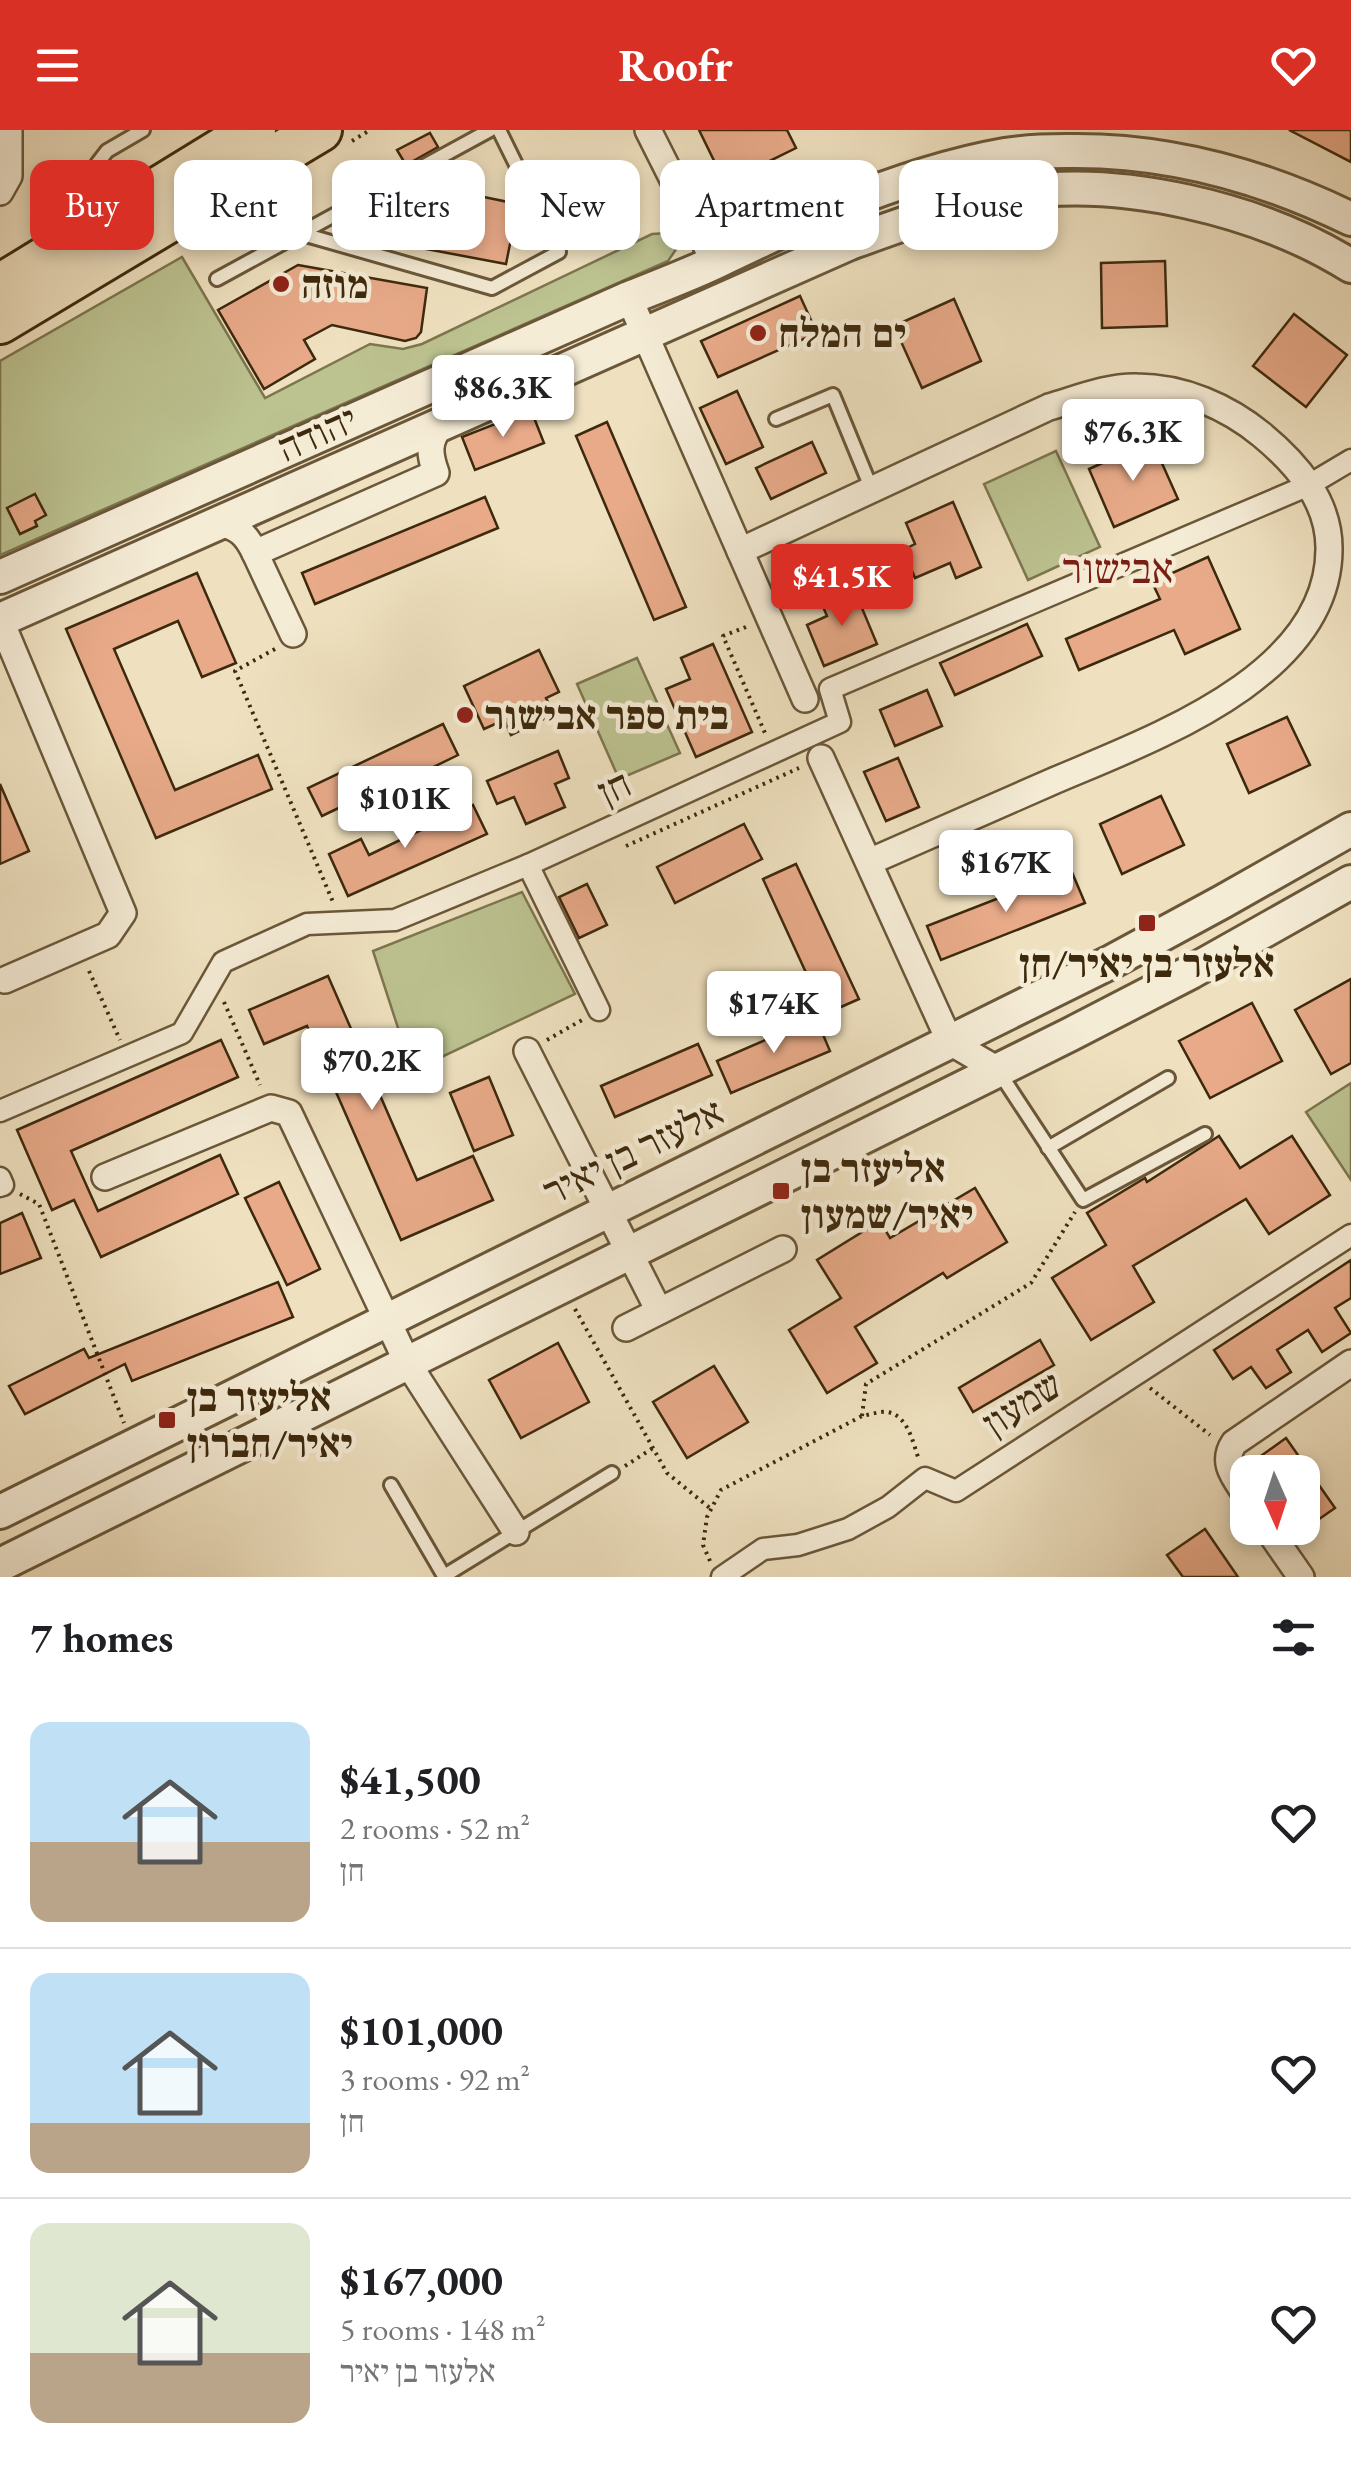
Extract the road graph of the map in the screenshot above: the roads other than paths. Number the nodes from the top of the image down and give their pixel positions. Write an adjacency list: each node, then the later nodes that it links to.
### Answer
1 (9, 130): 9 (street)
2 (143, 130): 8 (lane)
3 (254, 130): 10 (highway)
4 (320, 130): 13 (highway)
5 (490, 130): 14 (lane)
6 (499, 130): 15 (lane)
7 (648, 130): 18 (street)
8 (99, 160)
9 (0, 192)
10 (154, 192)
11 (174, 219): 13 (lane)
12 (1351, 220): 18 (street, יהודה)
13 (168, 221): 23 (highway)
14 (312, 226)
15 (312, 237)
16 (60, 250): 21 (highway)
17 (268, 250): 20 (lane)
18 (716, 262): 22 (street, יהודה)
19 (1351, 266): 24 (street, יהודה)
20 (217, 278)
21 (0, 286)
22 (629, 298): 24 (street); 33 (street, יהודה)
23 (0, 322)
24 (645, 334): 26 (street, יהודה); 31 (street)
25 (776, 419): 29 (lane)
26 (441, 425): 30 (street, יהודה); 32 (street)
27 (1351, 460): 28 (street, חן)
28 (1309, 484): 29 (street); 39 (street); 40 (street, חן)
29 (872, 490): 31 (street)
30 (218, 523): 32 (street); 34 (street, יהודה)
31 (740, 551): 36 (street)
32 (255, 553): 35 (street)
33 (0, 577)
34 (0, 620): 42 (street)
35 (293, 634)
36 (805, 699)
37 (821, 758): 39 (street)
38 (1351, 829): 44 (street, אלעזר בן יאיר)
39 (868, 862): 44 (street)
40 (528, 865): 43 (street); 48 (street, חן)
41 (1351, 882): 46 (street)
42 (5, 980)
43 (599, 1010)
44 (950, 1042): 46 (street); 52 (street, אלעזר בן יאיר)
45 (528, 1051): 52 (street)
46 (998, 1070): 50 (lane); 55 (street)
47 (1168, 1078): 50 (lane)
48 (0, 1111)
49 (1205, 1134): 50 (lane)
50 (1048, 1148)
51 (105, 1178): 57 (street)
52 (607, 1211): 55 (street); 57 (street, אלעזר בן יאיר)
53 (1351, 1235): 68 (street, שמעון)
54 (783, 1249): 56 (street)
55 (628, 1253): 56 (street); 59 (street)
56 (659, 1311): 58 (street)
57 (388, 1320): 59 (street); 64 (street, אלעזר בן יאיר)
58 (626, 1328)
59 (407, 1362): 65 (street); 67 (street)
60 (1351, 1363): 61 (street)
61 (1230, 1470)
62 (612, 1473): 65 (lane)
63 (391, 1485): 65 (lane)
64 (0, 1512)
65 (516, 1532)
66 (1278, 1545): 69 (street)
67 (0, 1565)
68 (716, 1569)
69 (1300, 1577)

